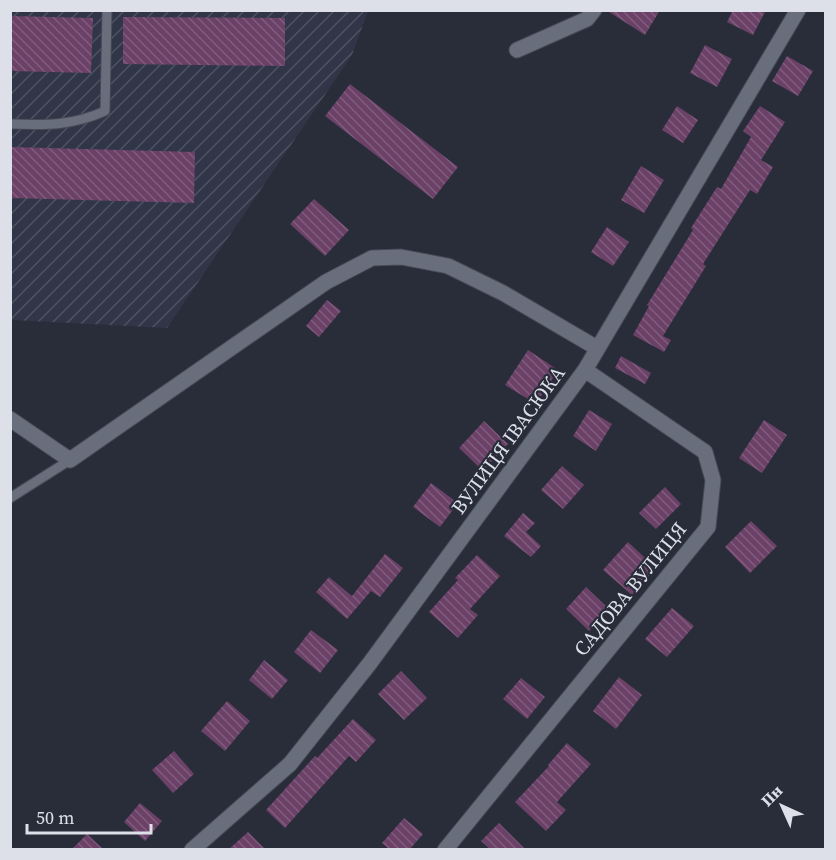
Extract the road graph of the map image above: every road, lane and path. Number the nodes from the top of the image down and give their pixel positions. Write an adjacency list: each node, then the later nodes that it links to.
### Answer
1 (107, 10): 5 (lane)
2 (594, 10): 4 (street)
3 (798, 10): 6 (street, ВУЛИЦЯ ІВАСЮКА)
4 (517, 50)
5 (10, 124)
6 (597, 348): 7 (street, ВУЛИЦЯ ІВАСЮКА); 9 (street)
7 (585, 370): 11 (street, ВУЛИЦЯ ІВАСЮКА); 12 (street, САДОВА ВУЛИЦЯ)
8 (10, 419): 9 (street)
9 (70, 460): 10 (lane)
10 (10, 498)
11 (192, 849)
12 (445, 849)

